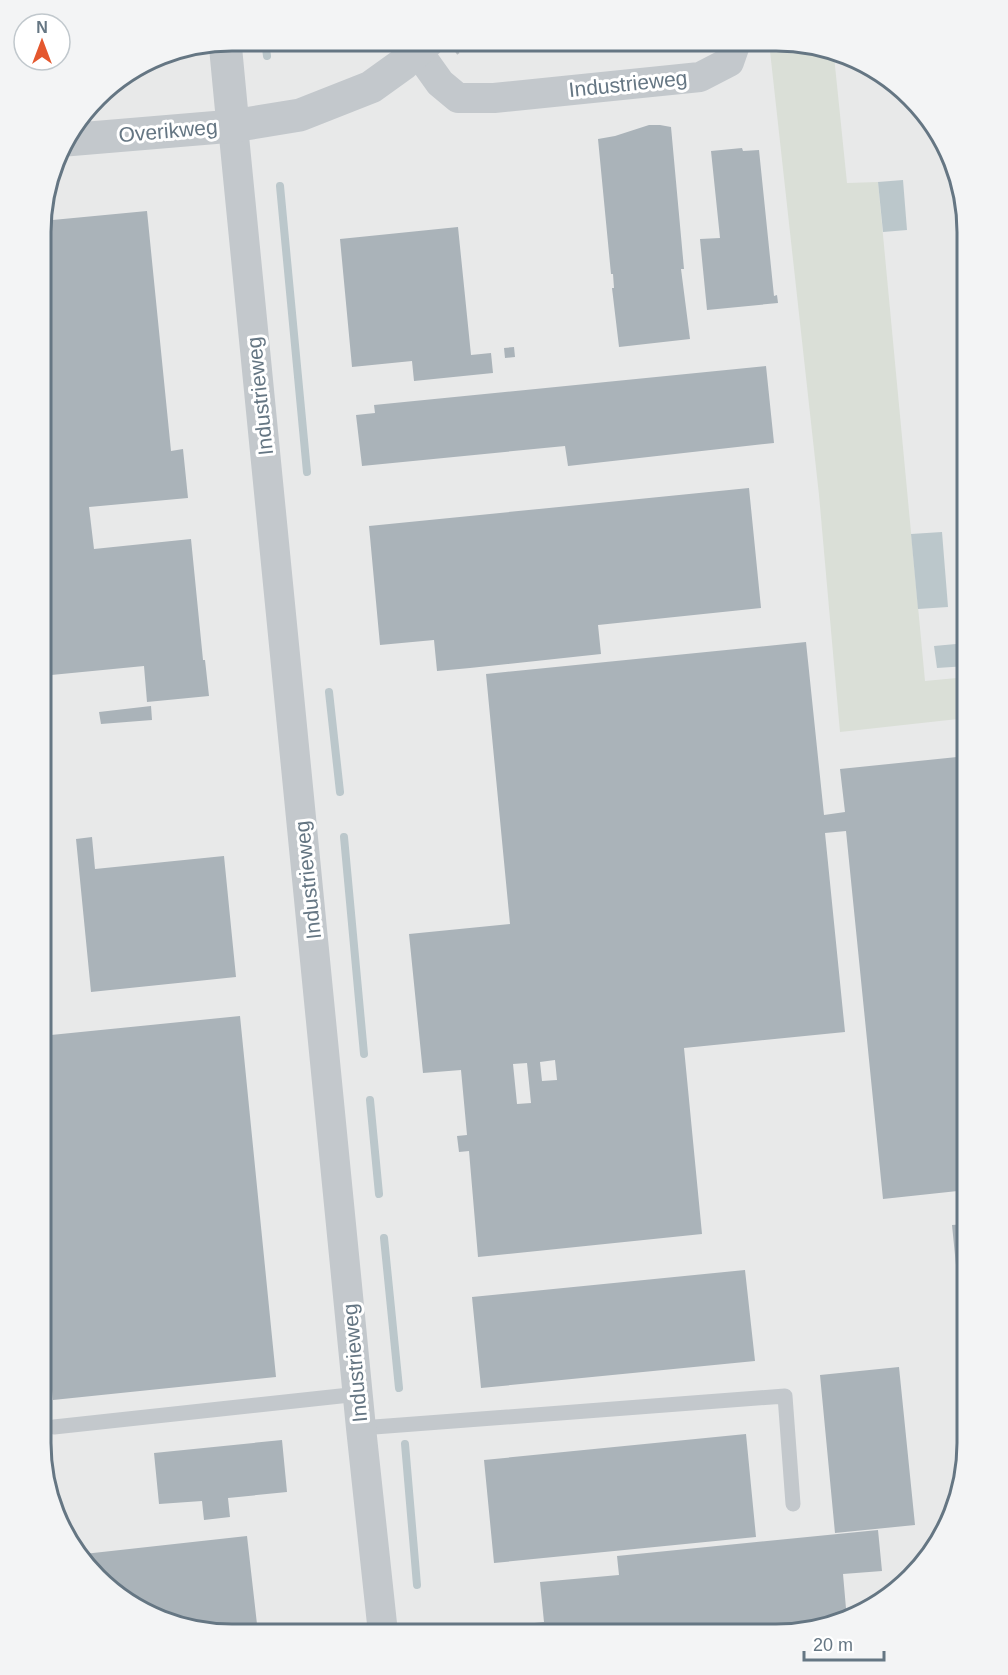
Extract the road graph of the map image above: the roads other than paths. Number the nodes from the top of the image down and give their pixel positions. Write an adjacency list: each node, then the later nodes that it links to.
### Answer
1 (226, 51): 5 (street, Industrieweg)
2 (413, 51): 5 (street, Industrieweg)
3 (422, 51): 4 (street, Industrieweg)
4 (733, 51)
5 (233, 126): 6 (street, Overikweg); 7 (street, Industrieweg)
6 (78, 139)
7 (359, 1394): 8 (lane); 9 (street, Industrieweg)
8 (54, 1427)
9 (361, 1428): 10 (lane); 11 (street, Industrieweg)
10 (794, 1504)
11 (382, 1624)

